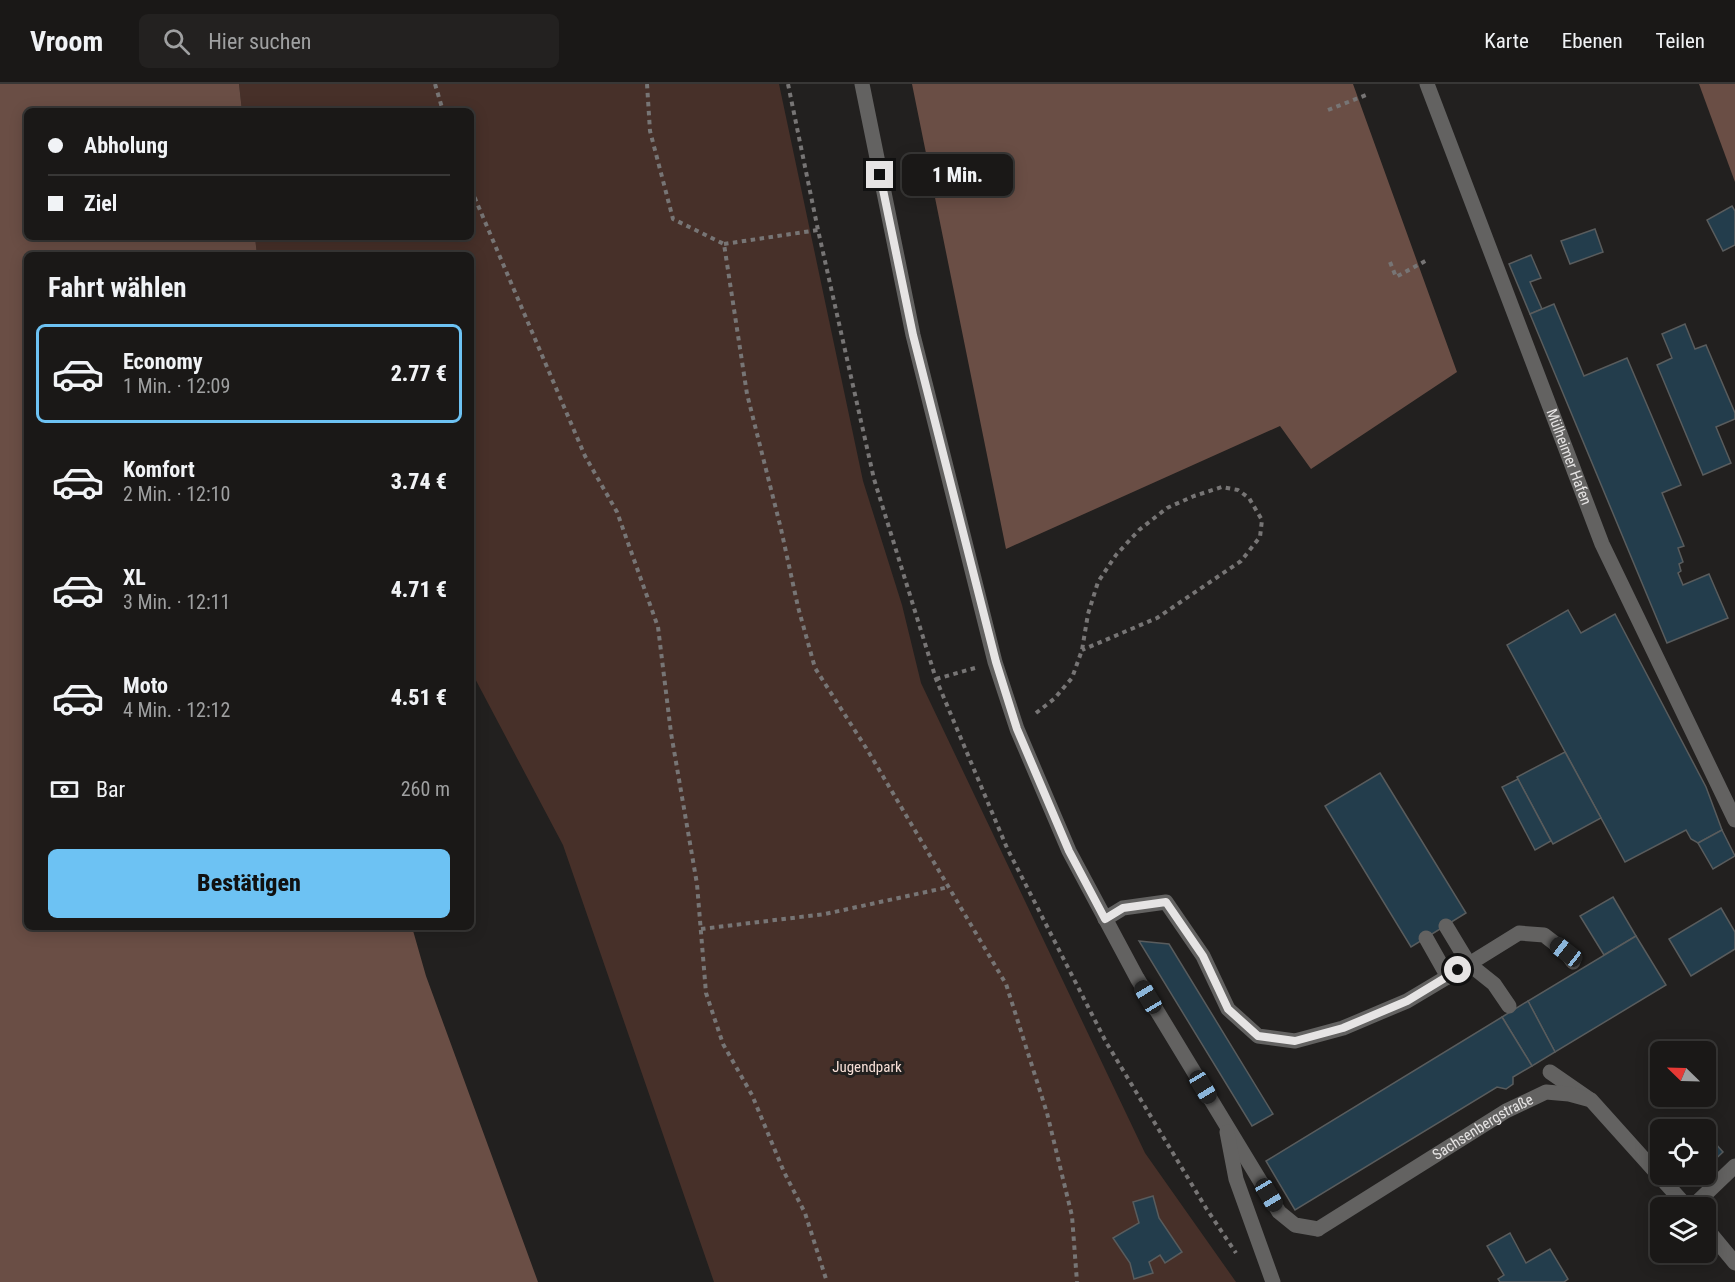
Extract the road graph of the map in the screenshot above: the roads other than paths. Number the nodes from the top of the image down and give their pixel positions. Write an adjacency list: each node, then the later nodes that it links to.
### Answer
1 (862, 84): 4 (street)
2 (1427, 84): 3 (street, Mülheimer Hafen)
3 (1735, 820)
4 (1105, 919): 9 (street); 13 (street)
5 (1446, 926): 8 (street)
6 (1426, 938): 9 (street)
7 (1573, 962): 8 (street)
8 (1469, 964): 9 (street); 10 (street)
9 (1448, 976)
10 (1509, 1006)
11 (1550, 1072): 12 (street)
12 (1592, 1100): 13 (street, Sachsenbergstraße); 15 (street)
13 (1226, 1124): 19 (street)
14 (1735, 1166): 16 (street)
15 (1679, 1197)
16 (1701, 1197)
17 (1716, 1240): 18 (street)
18 (1735, 1263)
19 (1274, 1282)

